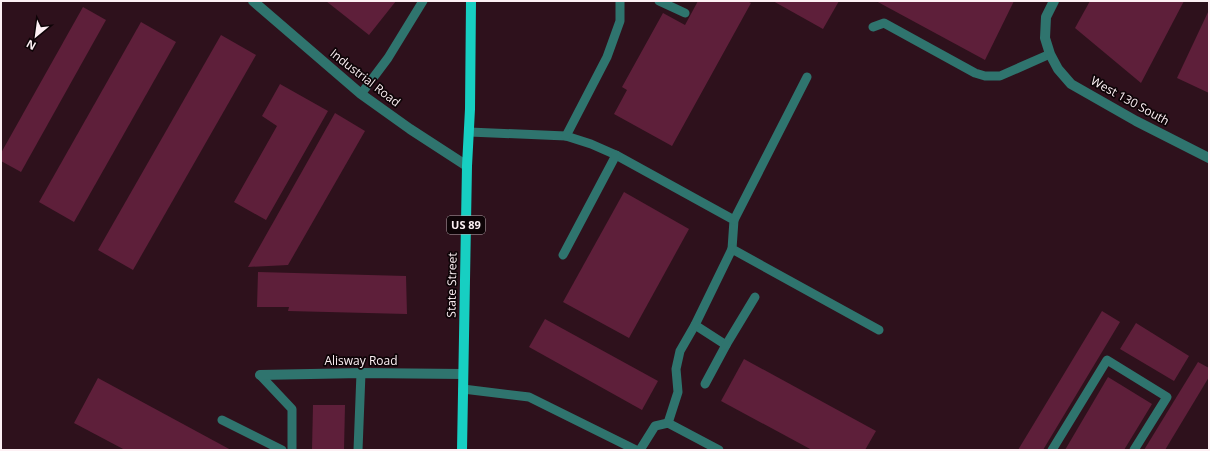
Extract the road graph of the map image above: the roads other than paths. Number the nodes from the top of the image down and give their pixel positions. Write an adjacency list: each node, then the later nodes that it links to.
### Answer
1 (423, 1): 11 (lane)
2 (471, 1): 12 (main road, State Street / US 89)
3 (620, 1): 13 (lane)
4 (659, 1): 7 (lane)
5 (1054, 1): 9 (street, West 130 South)
6 (259, 3): 11 (street, Industrial Road)
7 (685, 13)
8 (873, 27): 9 (lane)
9 (1050, 54): 15 (street, West 130 South)
10 (807, 77): 17 (lane)
11 (361, 94): 16 (street, Industrial Road)
12 (469, 132): 13 (lane); 16 (main road, State Street / US 89)
13 (566, 136): 14 (lane)
14 (616, 155): 17 (lane); 19 (lane)
15 (1209, 158)
16 (467, 166): 25 (main road, State Street / US 89)
17 (734, 220): 18 (lane)
18 (732, 249): 21 (lane); 22 (lane)
19 (563, 255)
20 (755, 297): 23 (lane)
21 (695, 325): 23 (lane); 30 (lane)
22 (879, 330)
23 (726, 345): 27 (lane)
24 (361, 373): 25 (street, Alisway Road); 26 (street, Alisway Road); 33 (lane)
25 (463, 374): 28 (main road, State Street / US 89)
26 (260, 375): 32 (lane)
27 (705, 384)
28 (463, 389): 34 (main road, State Street / US 89); 35 (lane)
29 (222, 420): 31 (lane)
30 (668, 423): 36 (lane); 37 (lane)
31 (282, 450)
32 (292, 450)
33 (358, 450)
34 (462, 450)
35 (636, 450)
36 (640, 450)
37 (719, 450)
38 (1052, 450): 39 (lane)
39 (1134, 450)

